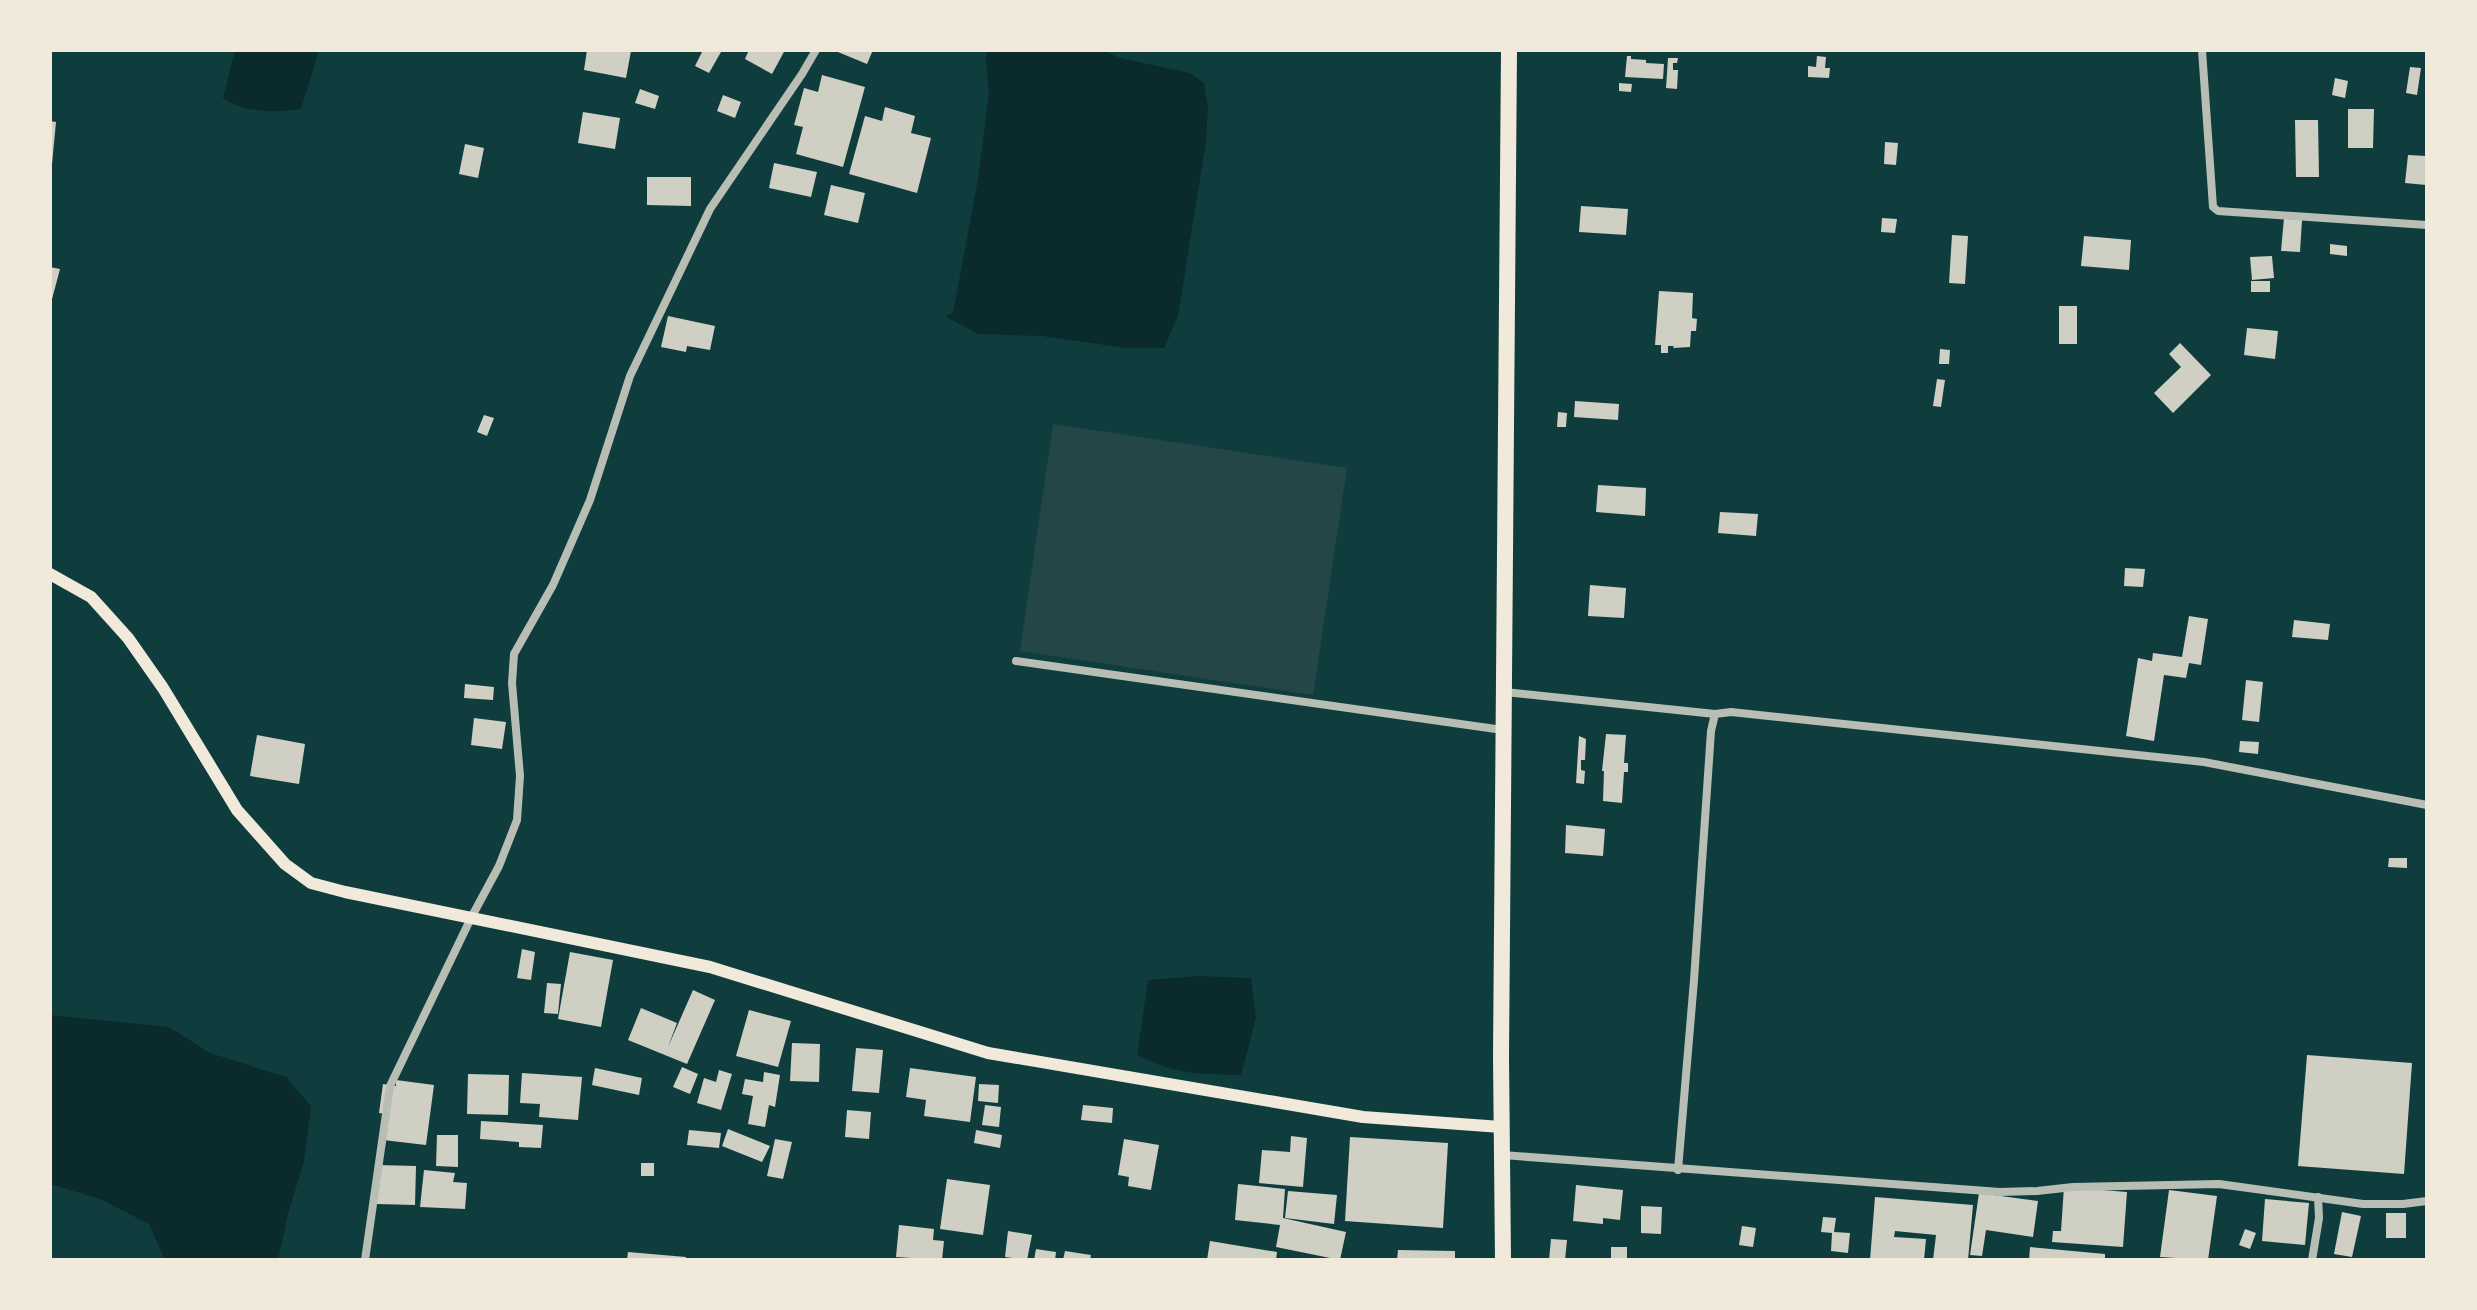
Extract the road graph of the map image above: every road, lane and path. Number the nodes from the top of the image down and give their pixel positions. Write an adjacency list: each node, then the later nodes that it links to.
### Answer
1 (816, 50): 11 (street)
2 (1509, 50): 7 (highway)
3 (2202, 50): 4 (street)
4 (2427, 225)
5 (50, 574): 11 (main road)
6 (1016, 661): 9 (street)
7 (1504, 692): 8 (street); 9 (highway)
8 (1715, 714): 10 (street); 14 (street)
9 (1503, 730): 12 (highway)
10 (2427, 805)
11 (471, 918): 12 (main road); 17 (street)
12 (1501, 1127): 13 (highway)
13 (1502, 1155): 14 (street); 18 (highway)
14 (1678, 1170): 15 (street)
15 (2318, 1197): 16 (street); 19 (street)
16 (2427, 1201)
17 (365, 1260)
18 (1503, 1260)
19 (2312, 1260)

